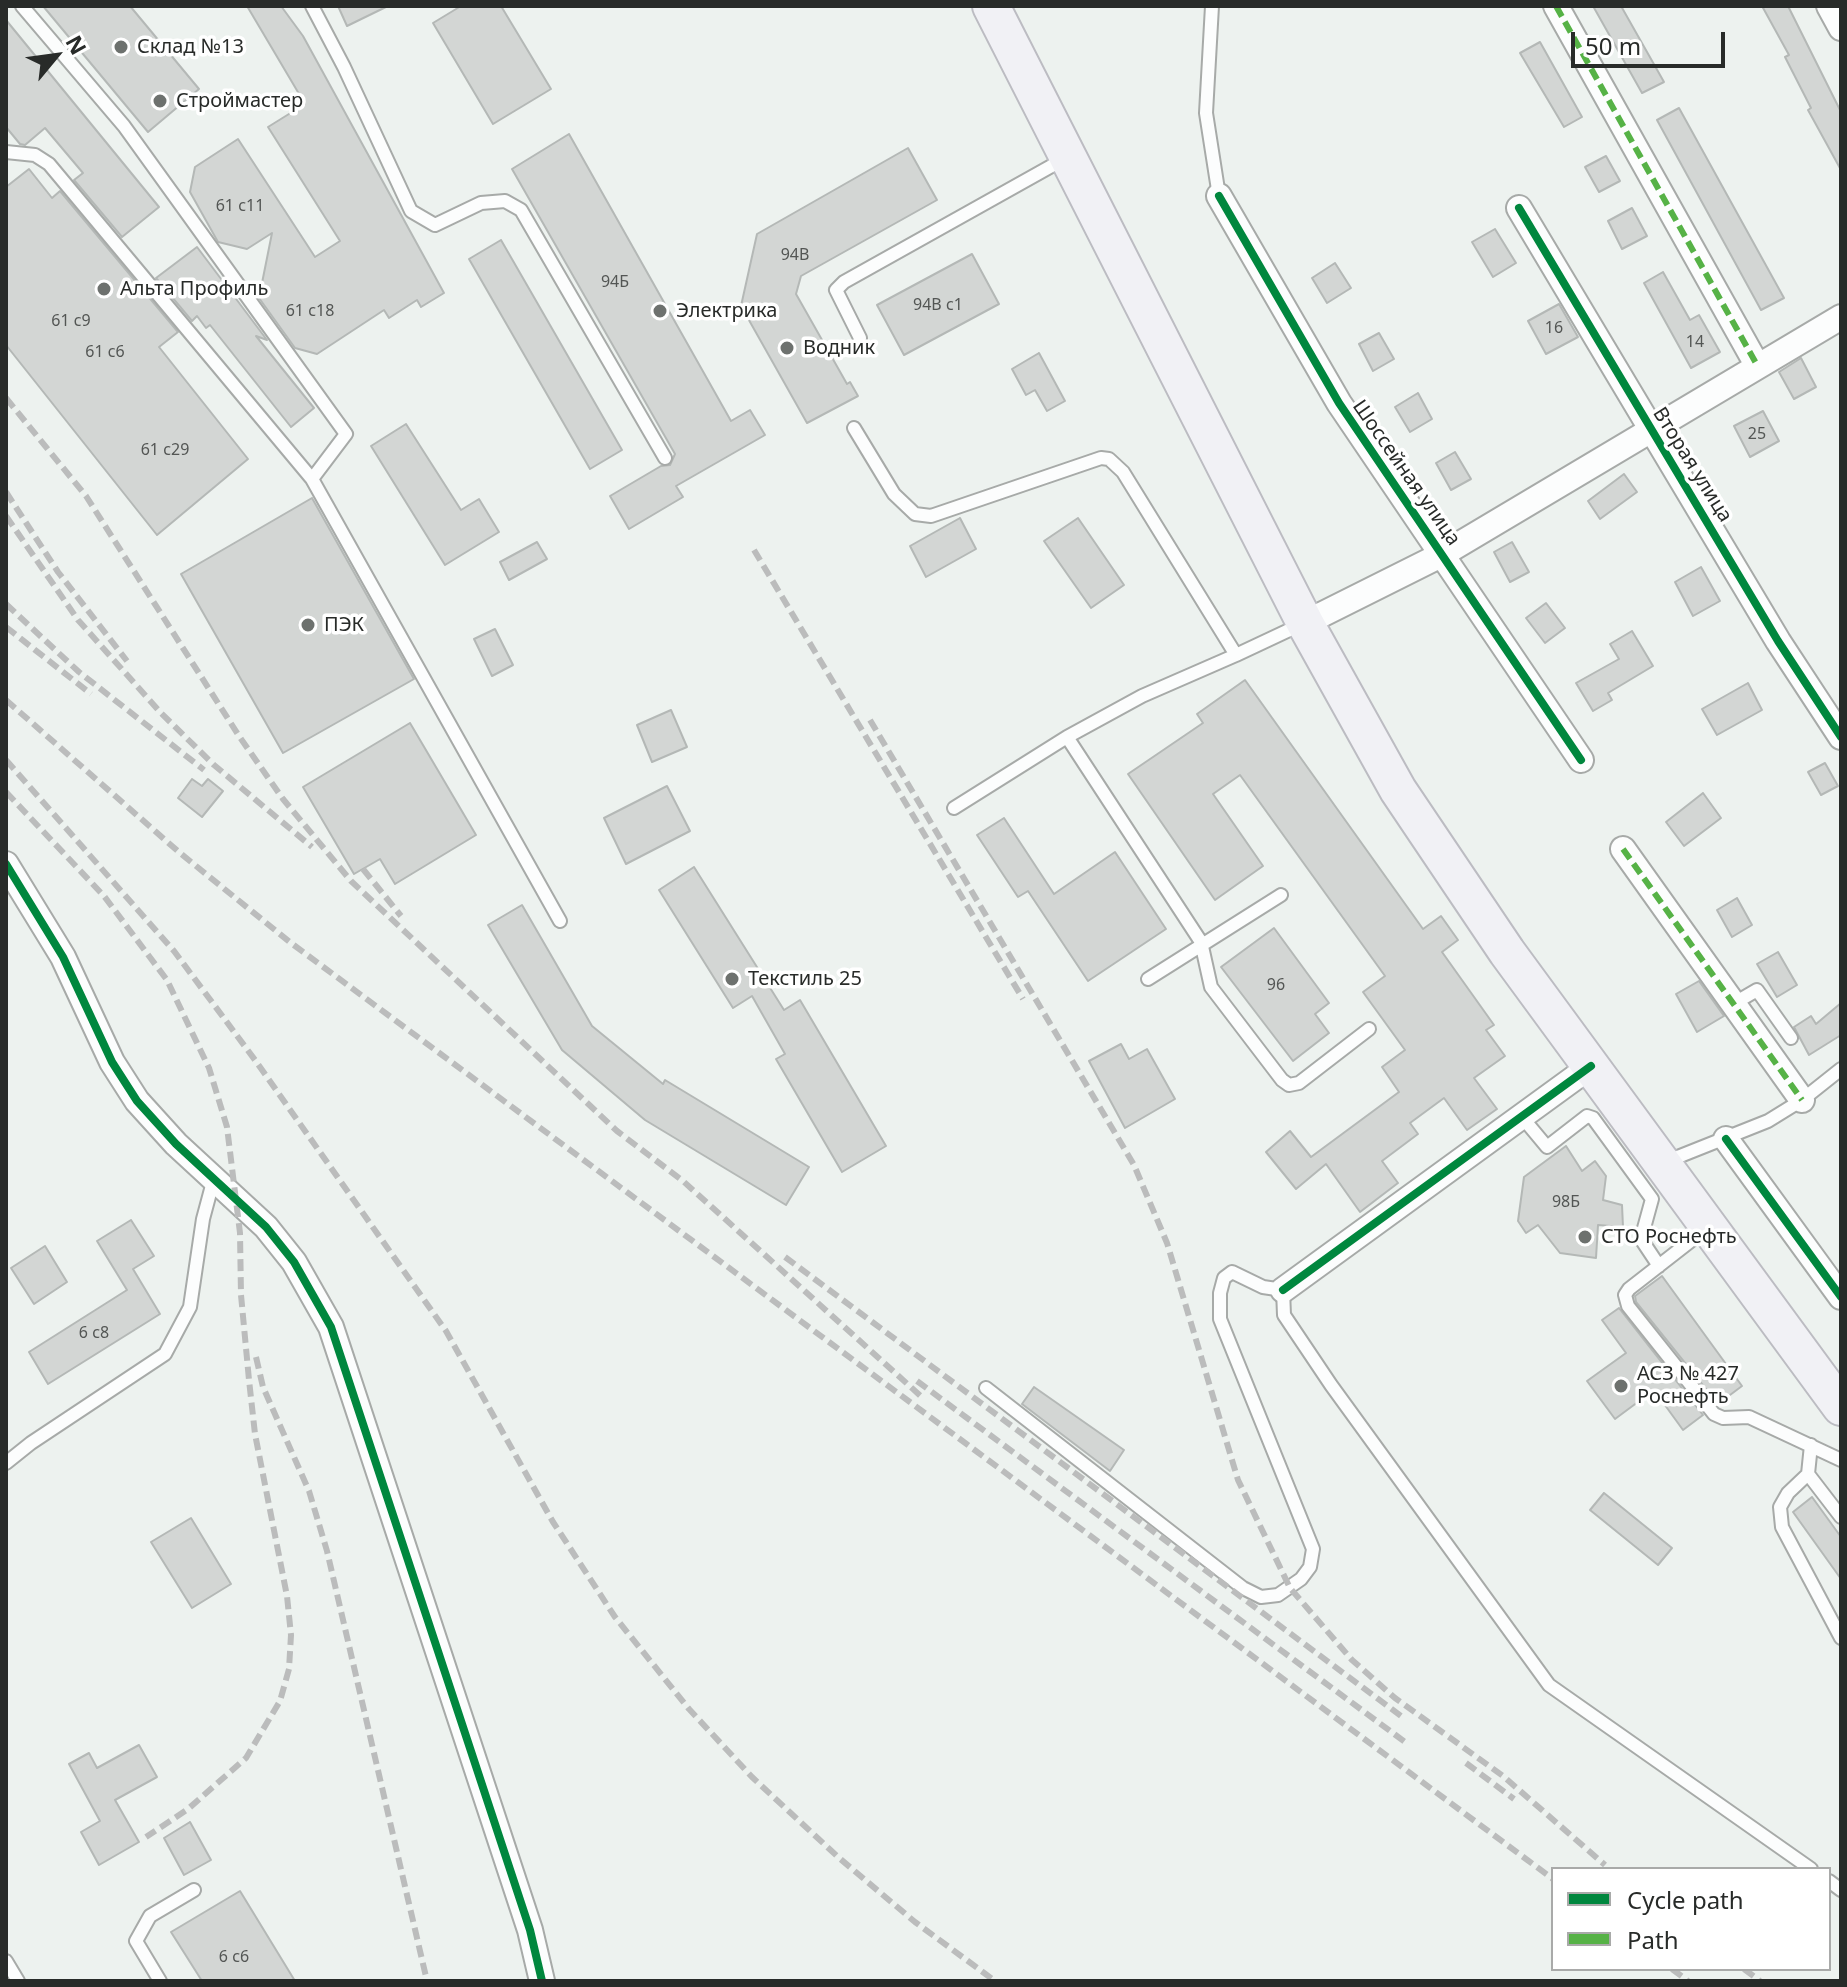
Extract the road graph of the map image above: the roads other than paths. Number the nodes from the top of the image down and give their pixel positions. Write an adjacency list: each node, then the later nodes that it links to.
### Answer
1 (22, 6): 18 (lane)
2 (312, 6): 17 (lane)
3 (991, 6): 9 (main road)
4 (1212, 6): 10 (lane)
5 (1556, 6): 14 (street)
6 (1829, 6): 7 (street)
7 (1841, 28)
8 (6, 152): 18 (lane)
9 (1067, 157): 13 (lane); 20 (main road)
10 (1219, 196): 19 (street, Шоссейная улица)
11 (1519, 208): 16 (street, Вторая улица)
12 (1841, 317): 14 (street)
13 (860, 338)
14 (1757, 365): 16 (street)
15 (854, 428): 21 (lane)
16 (1650, 429): 19 (street); 23 (street, Вторая улица)
17 (665, 458)
18 (312, 479): 29 (lane)
19 (1443, 554): 20 (street); 24 (street, Шоссейная улица)
20 (1305, 623): 21 (lane); 35 (main road)
21 (1236, 655): 22 (lane)
22 (1067, 737): 25 (lane); 30 (lane)
23 (1841, 737)
24 (1581, 760)
25 (954, 808)
26 (1623, 849): 32 (street)
27 (6, 864): 41 (street)
28 (1281, 895): 30 (lane)
29 (560, 921)
30 (1201, 942): 31 (lane); 33 (lane)
31 (1148, 979)
32 (1733, 1004): 34 (lane); 37 (street)
33 (1369, 1029)
34 (1791, 1038)
35 (1591, 1066): 38 (street); 40 (main road)
36 (1841, 1069): 37 (lane)
37 (1802, 1100): 39 (lane)
38 (1522, 1117): 43 (lane); 44 (street)
39 (1726, 1139): 40 (lane); 45 (street)
40 (1660, 1163): 42 (main road)
41 (214, 1178): 50 (lane); 59 (street)
42 (1708, 1227): 43 (lane); 47 (main road)
43 (1659, 1266): 48 (lane)
44 (1283, 1290): 46 (lane); 54 (lane)
45 (1841, 1297)
46 (986, 1388)
47 (1841, 1407)
48 (1811, 1445): 49 (lane); 51 (lane)
49 (1841, 1460)
50 (6, 1463)
51 (1808, 1474): 52 (lane); 53 (lane)
52 (1841, 1517)
53 (1841, 1638)
54 (1808, 1867)
55 (194, 1890): 58 (lane)
56 (6, 1961): 57 (lane)
57 (18, 1981)
58 (160, 1981)
59 (542, 1981)

